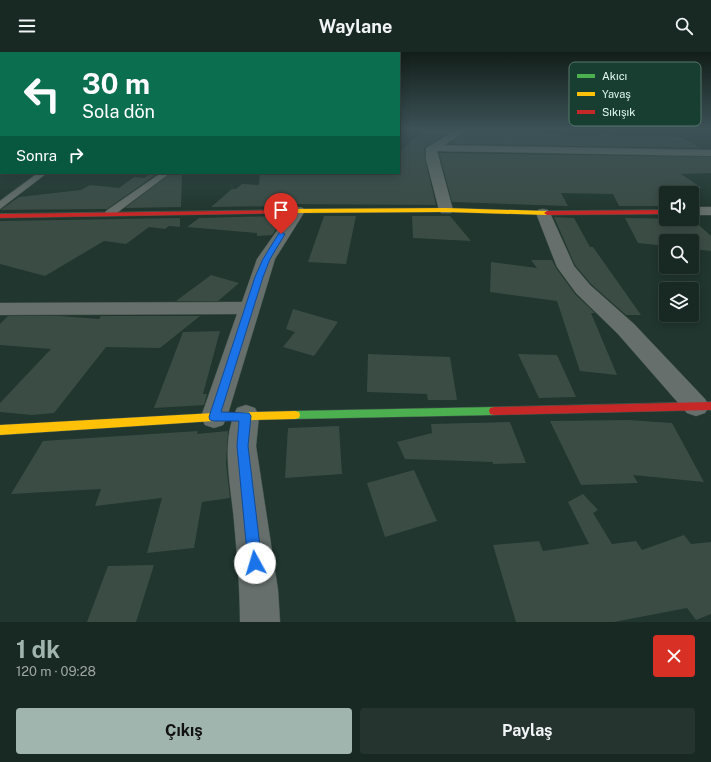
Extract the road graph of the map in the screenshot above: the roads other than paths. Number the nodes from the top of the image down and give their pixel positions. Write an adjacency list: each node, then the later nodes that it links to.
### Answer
1 (432, 157): 5 (street)
2 (42, 174): 4 (lane)
3 (165, 174): 10 (lane)
4 (0, 206)
5 (446, 210): 6 (street); 11 (street)
6 (298, 211): 10 (street); 13 (street)
7 (699, 211): 8 (street)
8 (711, 211)
9 (659, 212): 11 (street)
10 (110, 213): 12 (street)
11 (543, 213): 15 (street)
12 (0, 216)
13 (249, 308): 14 (street); 17 (street)
14 (0, 309)
15 (703, 406): 16 (street)
16 (246, 416): 17 (street); 19 (street)
17 (214, 417): 18 (street)
18 (0, 430)
19 (260, 622)

